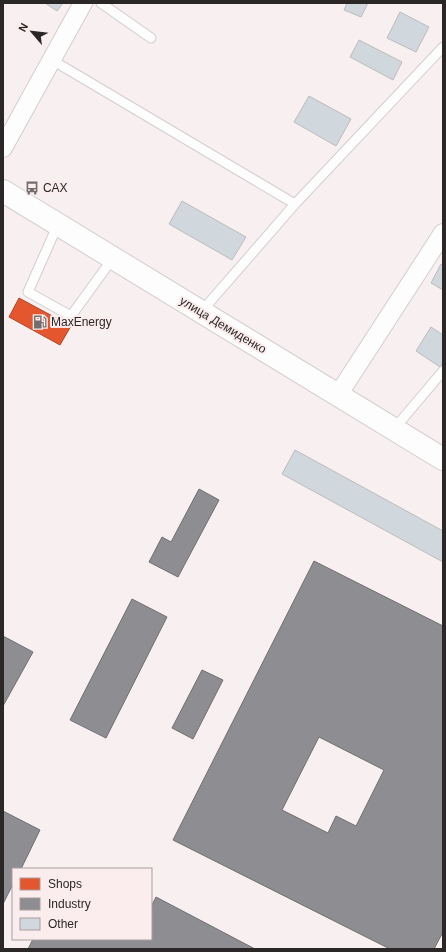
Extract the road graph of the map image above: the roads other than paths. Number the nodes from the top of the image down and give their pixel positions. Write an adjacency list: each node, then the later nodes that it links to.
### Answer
1 (83, 3): 5 (street)
2 (101, 3): 3 (lane)
3 (151, 38)
4 (443, 47): 8 (lane)
5 (52, 60): 6 (street); 8 (lane)
6 (3, 148)
7 (3, 191): 9 (main road, улица Демиденко)
8 (295, 204): 12 (lane)
9 (58, 224): 11 (main road, улица Демиденко); 11 (lane)
10 (443, 233): 14 (street)
11 (113, 258): 12 (main road, улица Демиденко)
12 (201, 312): 14 (main road, улица Демиденко)
13 (443, 371): 15 (lane)
14 (338, 395): 15 (main road, улица Демиденко)
15 (394, 429): 16 (main road, улица Демиденко)
16 (443, 460)

